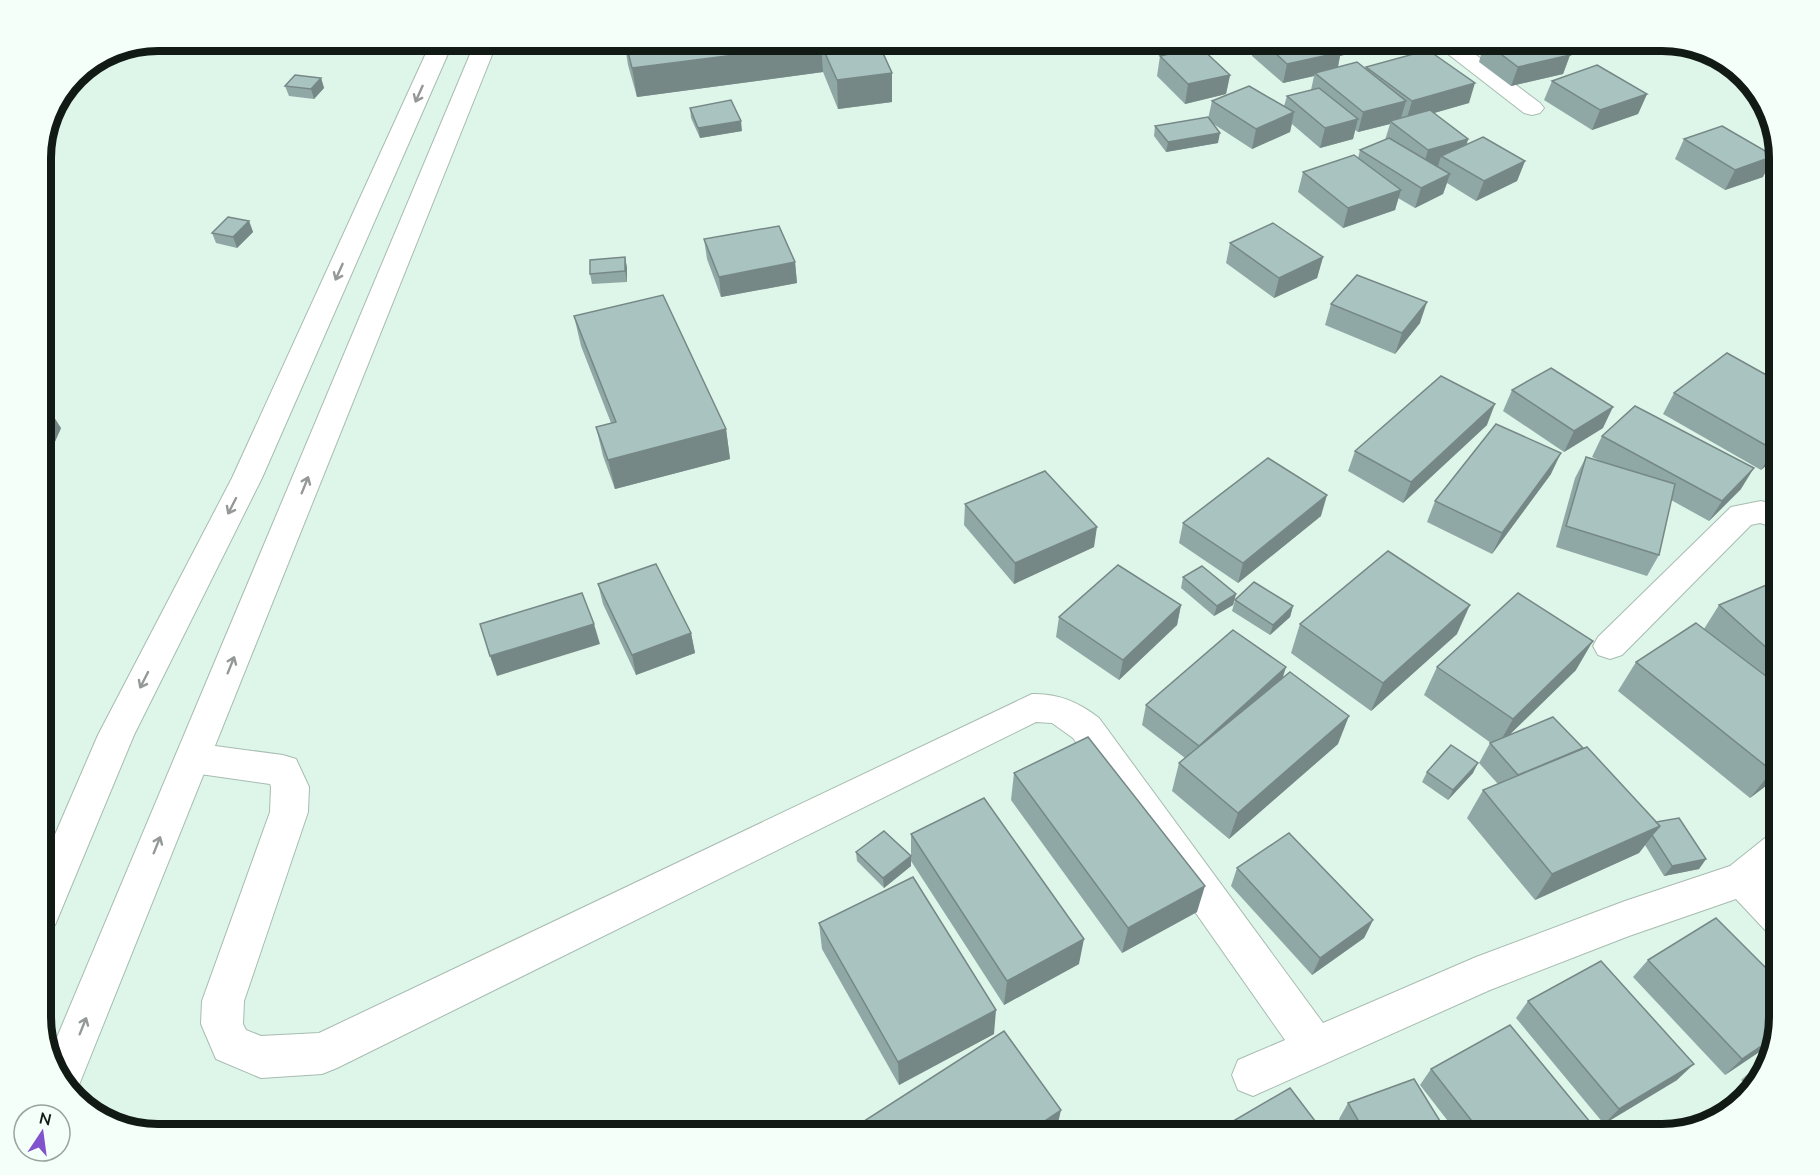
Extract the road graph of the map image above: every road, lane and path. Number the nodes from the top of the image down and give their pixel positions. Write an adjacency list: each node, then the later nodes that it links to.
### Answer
1 (438, 51): 10 (main road, one-way to 10)
2 (483, 51): 7 (main road, one-way to 2)
3 (1456, 51): 4 (main road)
4 (1532, 108)
5 (1769, 515): 6 (main road)
6 (1610, 646)
7 (193, 759): 12 (main road); 13 (main road, one-way to 7)
8 (1769, 858): 9 (main road)
9 (1743, 879): 11 (main road); 12 (main road)
10 (51, 888)
11 (1769, 906)
12 (1315, 1047): 14 (main road)
13 (65, 1069)
14 (1253, 1075)

